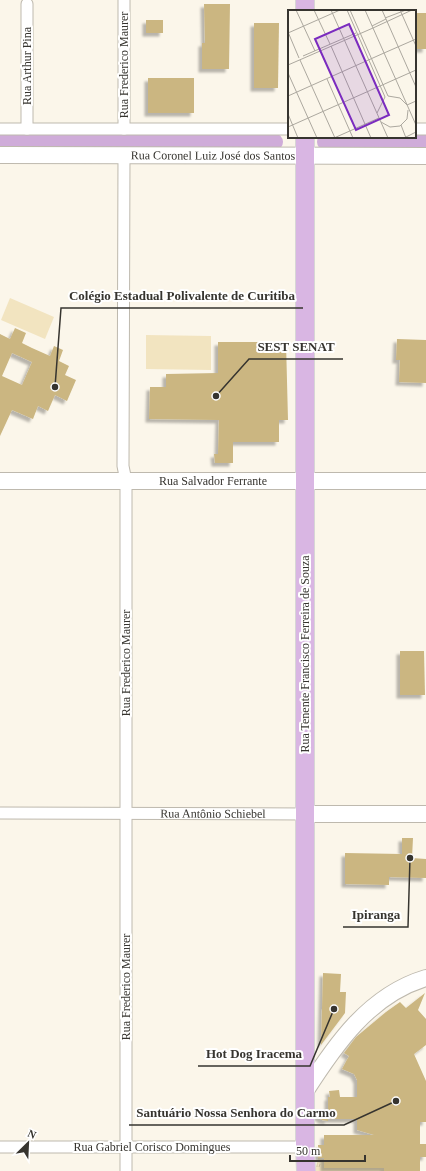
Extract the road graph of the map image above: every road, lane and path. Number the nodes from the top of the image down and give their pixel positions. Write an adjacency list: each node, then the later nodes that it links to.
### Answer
1 (124, 0): 5 (street, Rua Frederico Maurer)
2 (27, 4): 4 (street, Rua Arthur Pina)
3 (0, 129): 4 (street)
4 (27, 129): 5 (street)
5 (124, 129): 6 (street)
6 (288, 129)
7 (305, 138): 10 (main road, Rua Tenente Francisco Ferreira de Souza)
8 (0, 155): 9 (main road, Rua Coronel Luiz José dos Santos)
9 (124, 155): 10 (main road, Rua Coronel Luiz José dos Santos); 13 (street, Rua Frederico Maurer)
10 (305, 156): 11 (main road, Rua Coronel Luiz José dos Santos); 14 (main road, Rua Tenente Francisco Ferreira de Souza)
11 (426, 156)
12 (0, 481): 13 (main road, Rua Salvador Ferrante)
13 (126, 481): 14 (main road, Rua Salvador Ferrante); 17 (street, Rua Frederico Maurer)
14 (305, 481): 15 (main road, Rua Salvador Ferrante); 18 (main road, Rua Tenente Francisco Ferreira de Souza)
15 (426, 481)
16 (0, 813): 17 (street, Rua Antônio Schiebel)
17 (126, 813): 18 (street, Rua Antônio Schiebel); 23 (street, Rua Frederico Maurer)
18 (305, 814): 19 (main road, Rua Antônio Schiebel); 21 (main road, Rua Tenente Francisco Ferreira de Souza)
19 (426, 814)
20 (426, 978): 21 (main road)
21 (305, 1092): 24 (main road, Rua Tenente Francisco Ferreira de Souza)
22 (0, 1147): 23 (street, Rua Gabriel Corisco Domingues)
23 (126, 1147): 24 (street, Rua Gabriel Corisco Domingues); 25 (street, Rua Frederico Maurer)
24 (305, 1148): 26 (main road, Rua Tenente Francisco Ferreira de Souza)
25 (126, 1171)
26 (305, 1171)

